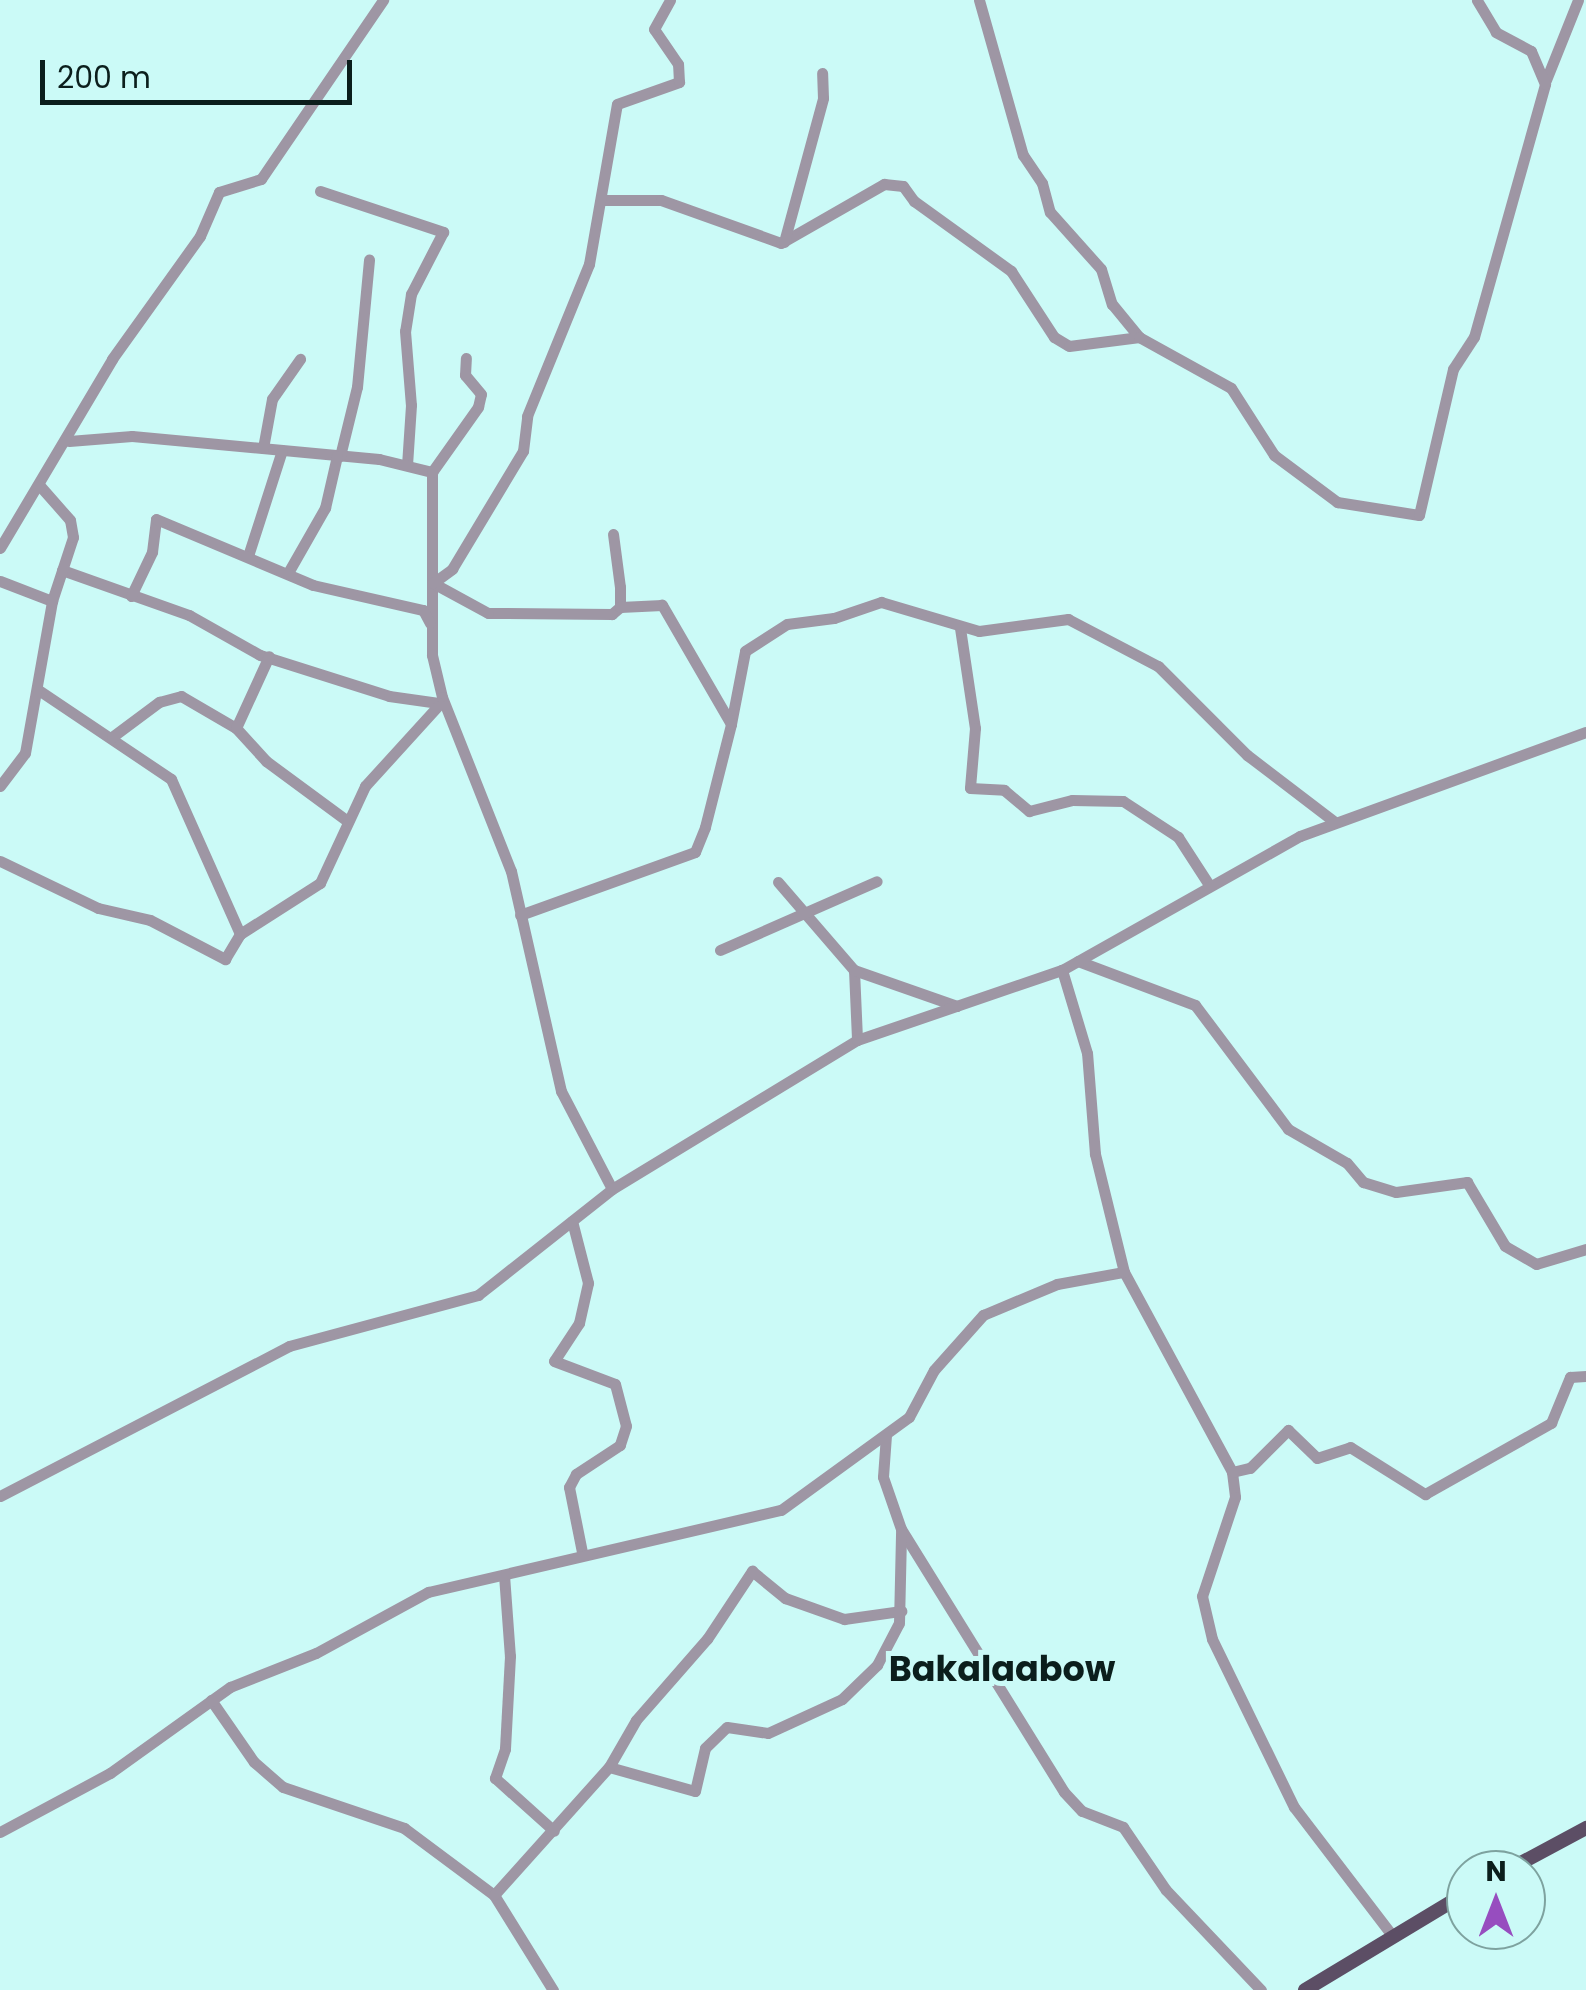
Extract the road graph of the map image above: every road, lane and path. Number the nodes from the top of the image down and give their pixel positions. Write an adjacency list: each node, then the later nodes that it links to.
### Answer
1 (383, 0): 15 (street)
2 (670, 0): 9 (street)
3 (979, 0): 12 (street)
4 (1478, 0): 7 (street)
5 (1578, 0): 7 (street)
6 (822, 73): 10 (street)
7 (1545, 84): 12 (street)
8 (320, 191): 19 (street)
9 (602, 200): 10 (street); 28 (street)
10 (784, 242): 12 (street)
11 (370, 260): 18 (street)
12 (1139, 337)
13 (466, 358): 20 (street)
14 (300, 359): 16 (street)
15 (69, 441): 16 (street); 21 (street)
16 (263, 448): 17 (street)
17 (282, 450): 18 (street); 24 (street)
18 (338, 456): 19 (street); 26 (street)
19 (407, 465): 20 (street)
20 (432, 472): 28 (street)
21 (40, 486): 23 (street); 25 (street)
22 (613, 534): 31 (street)
23 (0, 548)
24 (248, 556): 26 (street); 29 (street)
25 (62, 570): 29 (street); 30 (street)
26 (289, 571): 32 (street)
27 (0, 581): 30 (street)
28 (434, 583): 31 (street); 32 (street)
29 (131, 596): 34 (street)
30 (52, 601): 35 (street)
31 (620, 607): 37 (street)
32 (433, 627): 36 (street)
33 (960, 628): 37 (street); 43 (street); 47 (street)
34 (269, 656): 36 (street); 38 (street)
35 (40, 691): 40 (street); 41 (street)
36 (440, 702): 42 (street); 49 (street)
37 (731, 724): 49 (street)
38 (236, 728): 40 (street); 42 (street)
39 (1586, 732): 43 (street)
40 (112, 737): 50 (street)
41 (0, 786)
42 (346, 820): 50 (street)
43 (1336, 822): 47 (street)
44 (0, 861): 50 (street)
45 (877, 881): 48 (street)
46 (778, 882): 48 (street)
47 (1209, 884): 52 (street)
48 (805, 914): 51 (street); 53 (street)
49 (520, 915): 57 (street)
50 (240, 934)
51 (720, 950)
52 (1078, 961): 54 (street); 59 (street)
53 (854, 970): 55 (street); 56 (street)
54 (1062, 970): 55 (street); 60 (street)
55 (956, 1006): 56 (street)
56 (856, 1040): 57 (street)
57 (612, 1190): 58 (street)
58 (572, 1221): 64 (street); 66 (street)
59 (1586, 1249)
60 (1124, 1272): 62 (street); 63 (street)
61 (1586, 1376): 63 (street)
62 (886, 1435): 65 (street); 66 (street)
63 (1232, 1472): 77 (street)
64 (0, 1496)
65 (901, 1529): 68 (street); 79 (street)
66 (582, 1552): 67 (street)
67 (504, 1574): 69 (street); 72 (street)
68 (901, 1611): 70 (street); 70 (street)
69 (210, 1700): 73 (street); 75 (street)
70 (609, 1766): 72 (street)
71 (1586, 1828): 74 (main road)
72 (554, 1831): 75 (street)
73 (0, 1832)
74 (1545, 1850)
75 (494, 1895): 78 (street)
76 (1446, 1904): 77 (main road)
77 (1391, 1934): 80 (main road)
78 (554, 1990)
79 (1261, 1990)
80 (1305, 1990)

